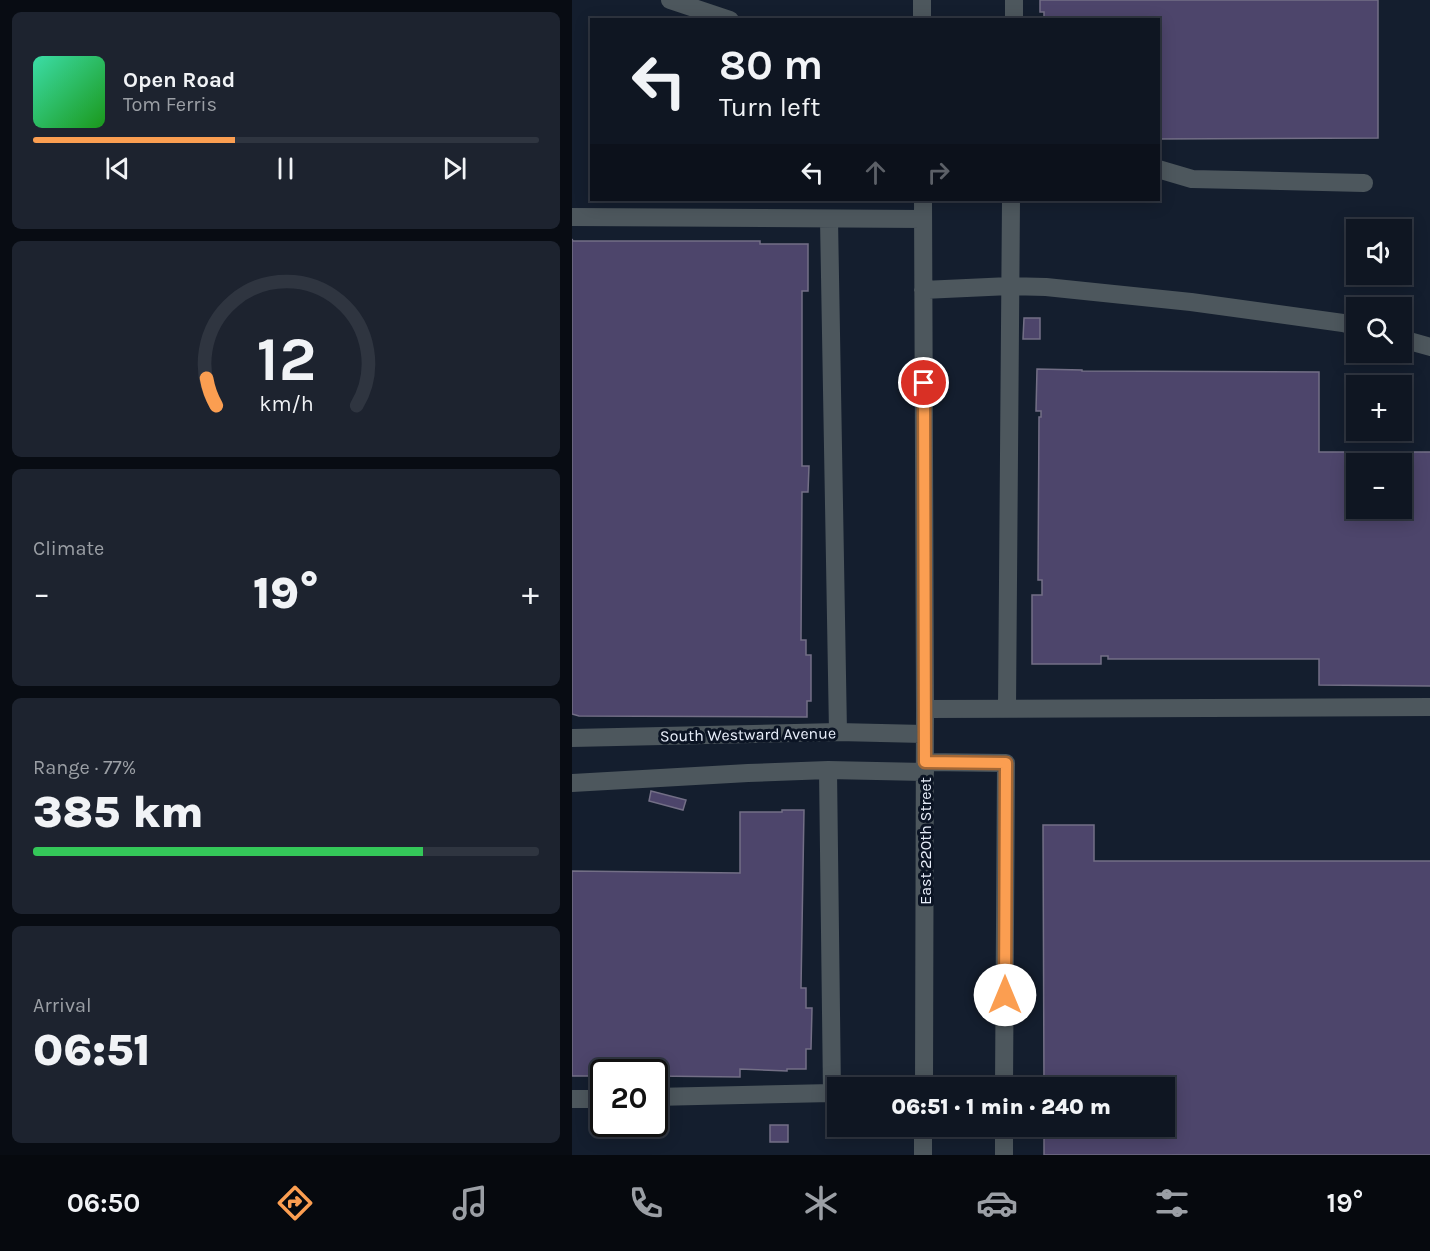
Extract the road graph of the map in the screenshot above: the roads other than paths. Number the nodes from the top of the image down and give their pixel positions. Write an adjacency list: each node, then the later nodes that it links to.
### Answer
1 (670, 0): 4 (street)
2 (922, 0): 5 (street)
3 (1014, 0): 6 (street)
4 (724, 18)
5 (922, 18)
6 (1014, 18)
7 (1160, 170): 8 (street)
8 (1364, 183)
9 (923, 201): 13 (street, East 220th Street)
10 (1011, 201): 14 (street)
11 (572, 217): 12 (street)
12 (829, 219): 13 (street); 22 (street)
13 (923, 219): 15 (street, East 220th Street)
14 (1010, 286): 15 (street); 16 (street); 20 (street)
15 (923, 290): 21 (street, East 220th Street)
16 (1346, 324)
17 (1412, 342): 18 (street)
18 (1430, 347)
19 (1430, 706): 20 (street)
20 (1007, 708): 21 (street)
21 (925, 709): 23 (street, East 220th Street)
22 (839, 732): 23 (street, South Westward Avenue); 24 (street, South Westward Avenue)
23 (924, 734): 25 (street, East 220th Street)
24 (572, 738)
25 (925, 767): 26 (street); 29 (street, East 220th Street); 30 (street)
26 (828, 770): 27 (street); 28 (street)
27 (572, 783)
28 (835, 1077)
29 (924, 1077)
30 (1004, 1077)
31 (827, 1094): 32 (street)
32 (668, 1098)
33 (572, 1099): 34 (street)
34 (590, 1099)
35 (923, 1137): 37 (street)
36 (1004, 1137): 38 (street)
37 (923, 1155)
38 (1004, 1155)

